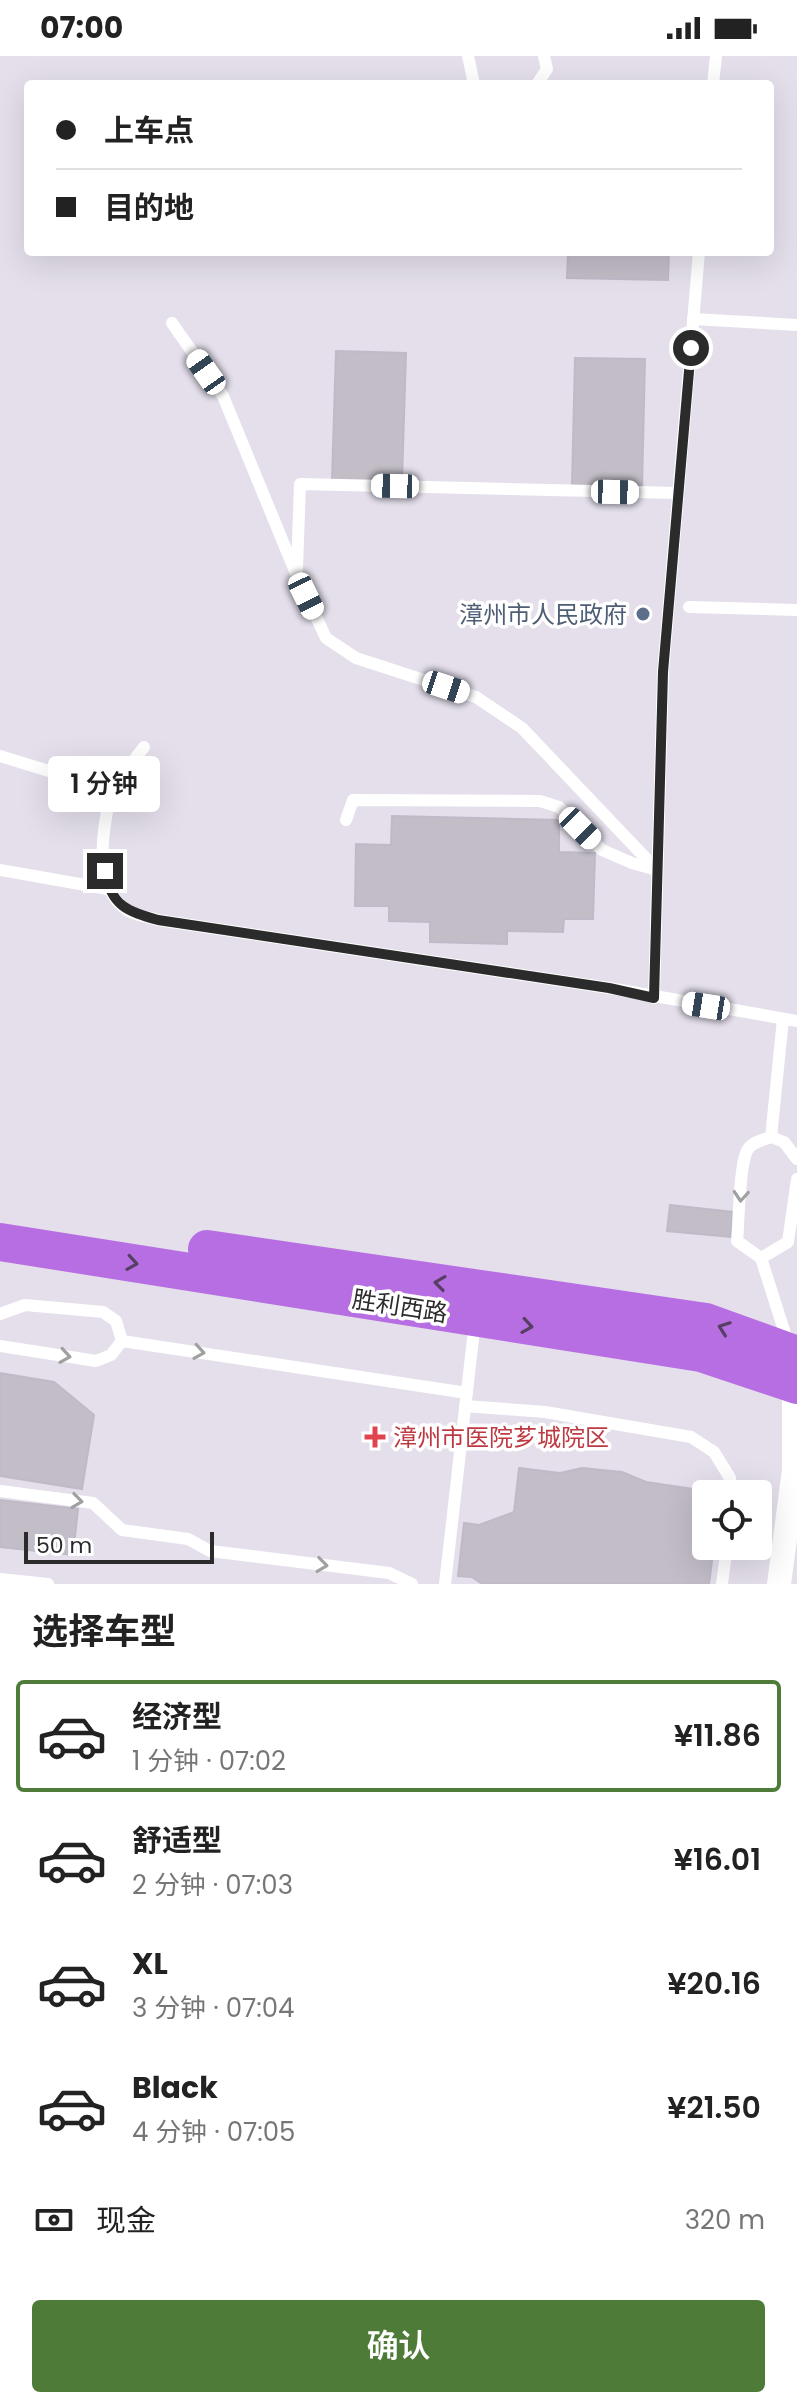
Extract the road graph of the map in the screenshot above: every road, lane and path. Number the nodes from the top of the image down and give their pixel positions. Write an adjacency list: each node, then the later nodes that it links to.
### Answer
1 (468, 56): 4 (lane)
2 (544, 56): 5 (lane)
3 (716, 56): 6 (lane)
4 (473, 80)
5 (540, 80)
6 (713, 80)
7 (699, 256): 8 (lane)
8 (693, 319): 10 (lane); 11 (lane)
9 (172, 323): 12 (lane)
10 (797, 325)
11 (678, 493): 12 (lane); 20 (lane)
12 (297, 576): 20 (lane)
13 (689, 607): 14 (lane)
14 (797, 610)
15 (144, 747): 17 (lane)
16 (0, 756): 17 (lane)
17 (111, 790): 21 (lane)
18 (346, 820): 20 (lane)
19 (0, 870): 21 (lane)
20 (657, 870): 22 (lane)
21 (108, 889): 22 (lane)
22 (654, 998): 23 (lane)
23 (783, 1019): 24 (lane); 25 (lane)
24 (797, 1021)
25 (771, 1137): 26 (lane); 30 (lane, one-way to 30)
26 (797, 1159)
27 (797, 1179): 30 (lane)
28 (0, 1218): 35 (main road, one-way to 28)
29 (0, 1242): 32 (main road, 胜利西路, one-way to 32)
30 (761, 1258): 35 (lane)
31 (0, 1314): 33 (lane)
32 (476, 1317): 35 (main road, 胜利西路, one-way to 35); 36 (lane)
33 (122, 1341): 34 (lane, one-way to 33); 36 (lane, one-way to 36)
34 (0, 1346)
35 (795, 1370): 45 (street)
36 (466, 1400): 37 (lane); 43 (lane)
37 (730, 1480)
38 (0, 1491): 42 (lane, one-way to 42)
39 (725, 1560): 44 (lane)
40 (0, 1579): 41 (lane)
41 (48, 1584)
42 (412, 1584)
43 (445, 1584)
44 (722, 1584)
45 (779, 1584)

